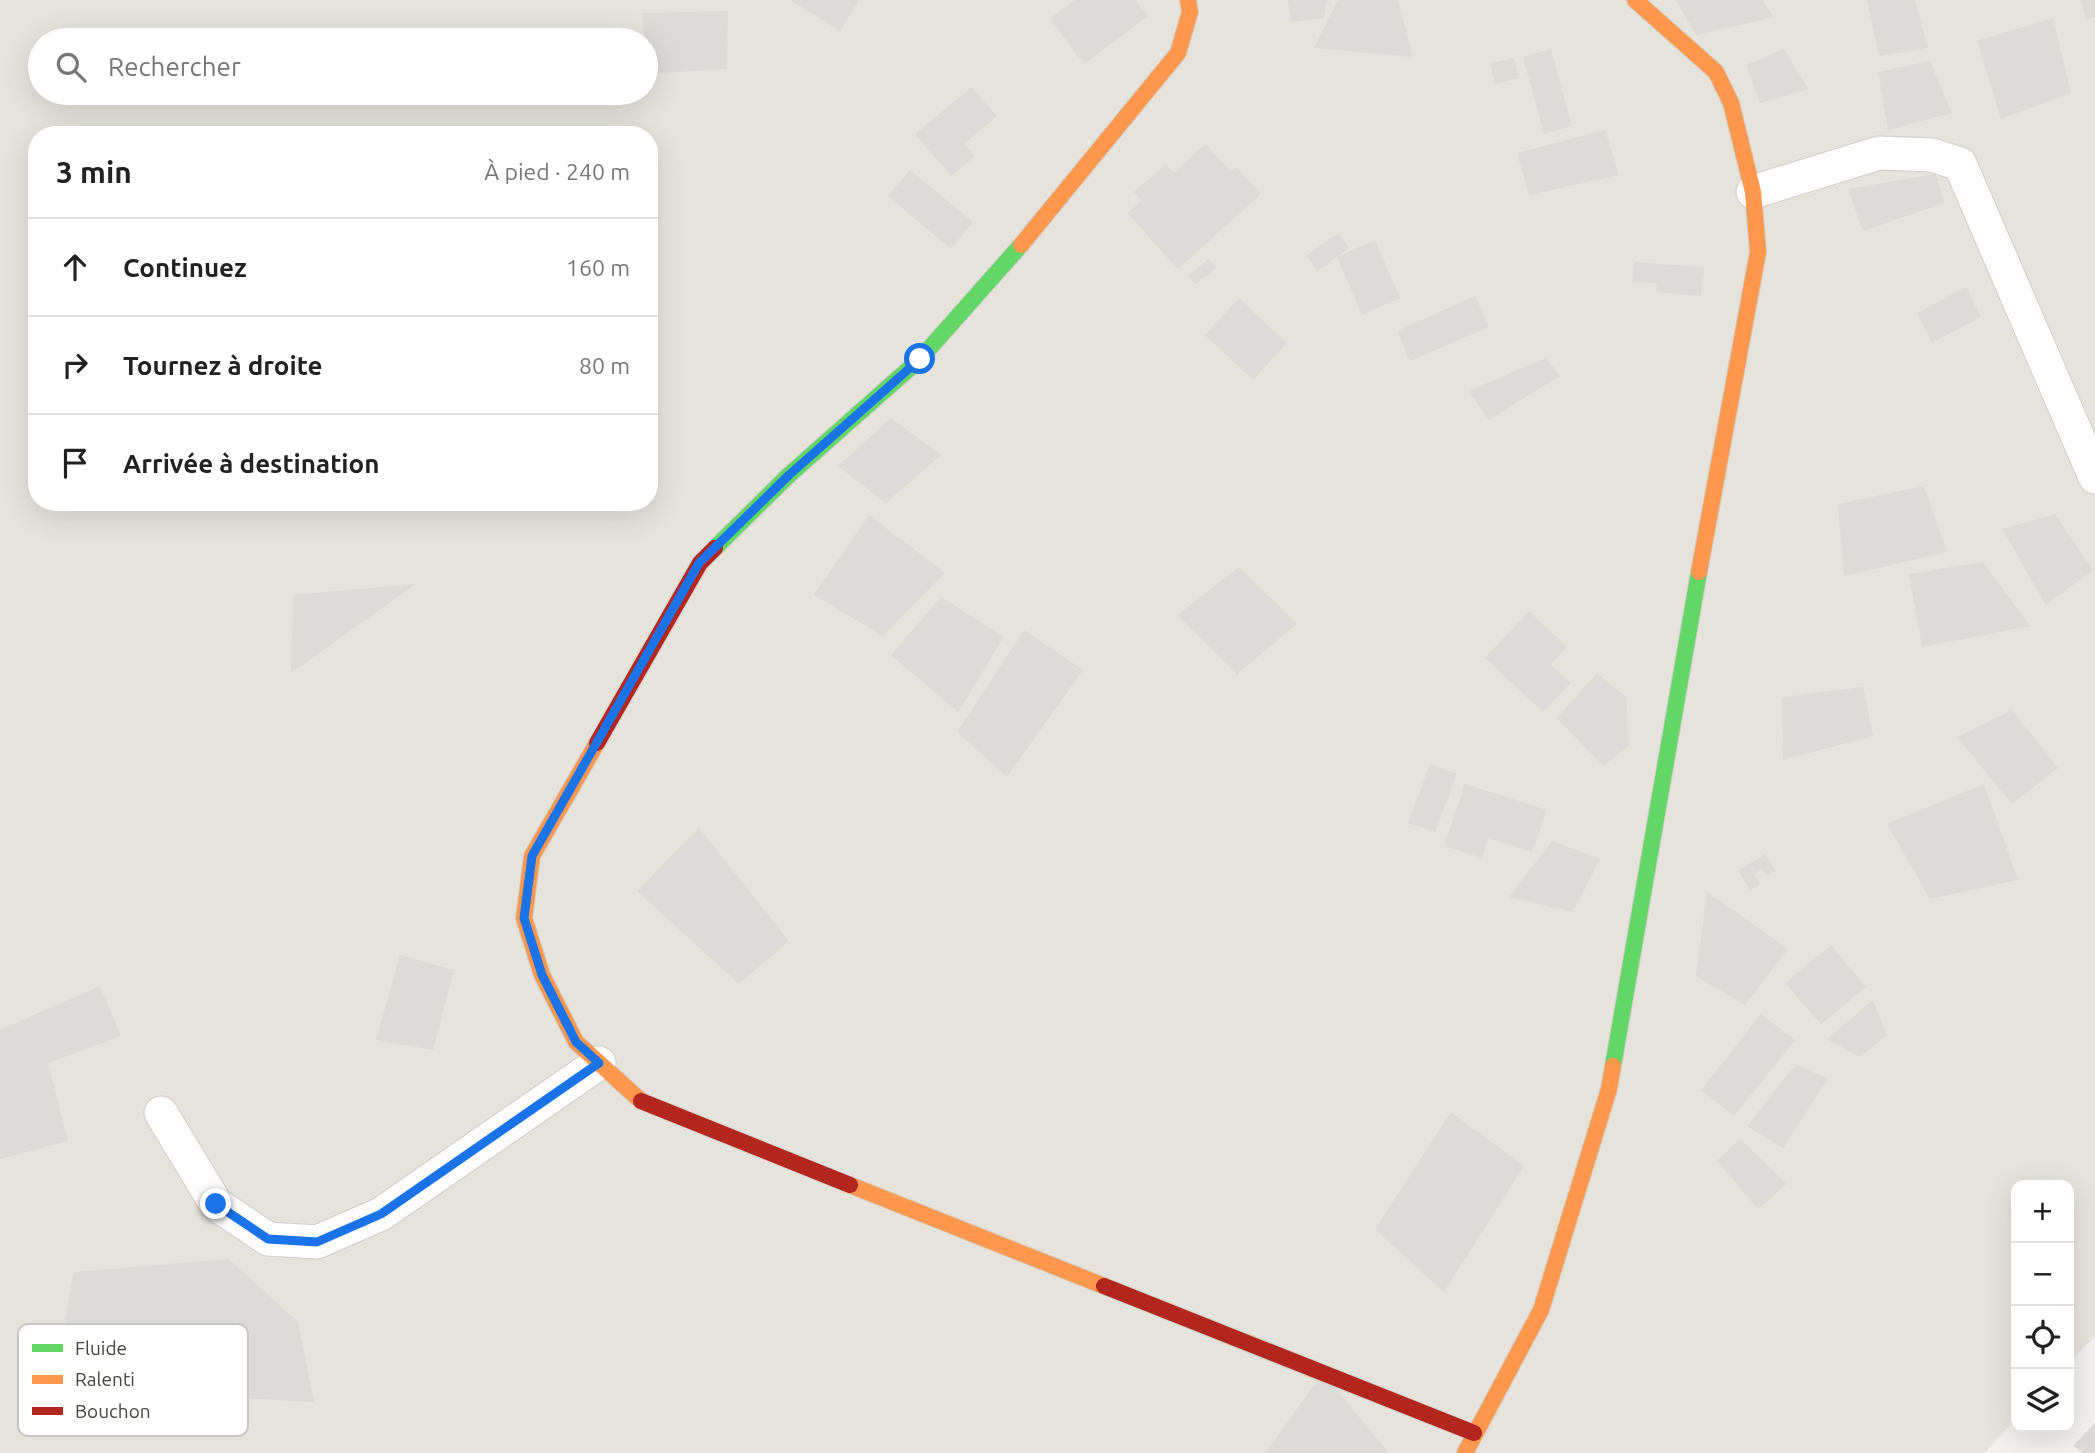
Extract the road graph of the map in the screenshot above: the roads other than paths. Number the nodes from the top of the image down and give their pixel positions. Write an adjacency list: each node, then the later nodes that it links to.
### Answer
1 (1188, 0): 5 (street)
2 (1635, 0): 3 (street)
3 (1753, 192): 4 (street); 7 (street)
4 (2095, 477)
5 (599, 1063): 6 (street); 7 (street)
6 (161, 1114)
7 (1474, 1433): 8 (street)
8 (1465, 1453)

